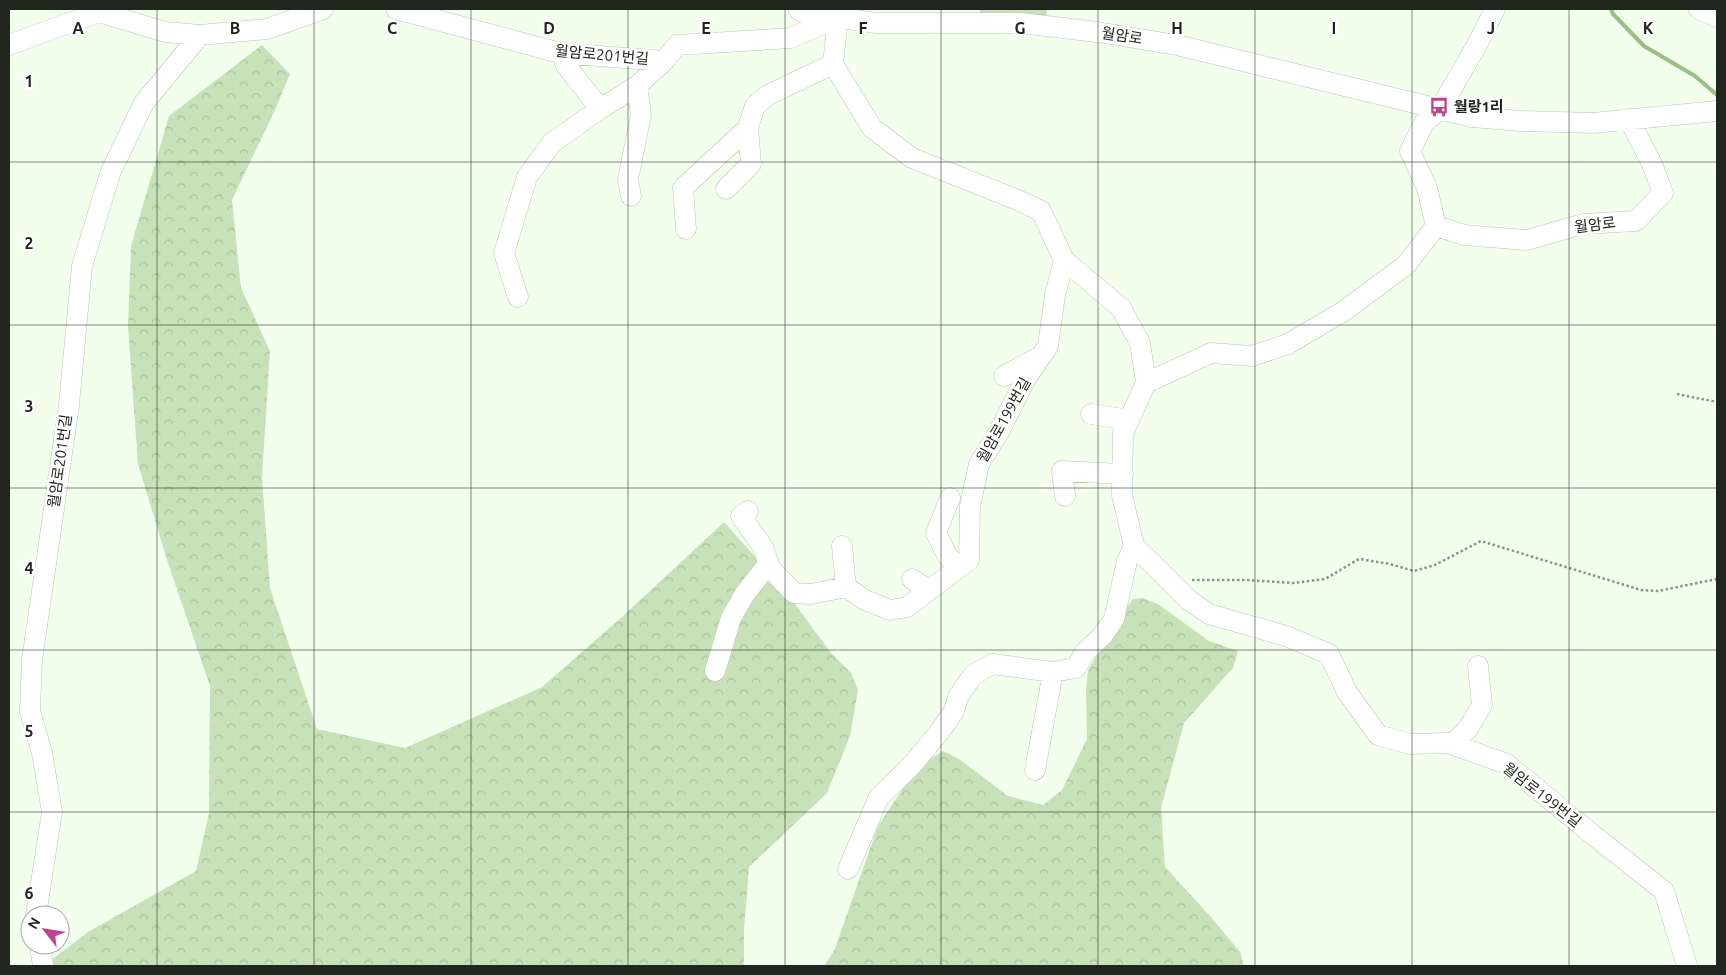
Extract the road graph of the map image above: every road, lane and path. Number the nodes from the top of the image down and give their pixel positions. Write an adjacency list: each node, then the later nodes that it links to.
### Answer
1 (323, 9): 9 (street)
2 (396, 9): 11 (street, 월암로201번길)
3 (798, 9): 7 (street, 월암로)
4 (1494, 9): 16 (street)
5 (1699, 9): 8 (street)
6 (950, 16): 7 (street, 월암로); 16 (street, 월암로)
7 (838, 17): 11 (street, 월암로201번길); 13 (street)
8 (1717, 17)
9 (200, 35): 10 (street); 52 (street, 월암로201번길)
10 (9, 45)
11 (664, 61): 14 (street, 월암로201번길)
12 (565, 64): 15 (street, 월암로201번길)
13 (833, 64): 19 (street); 24 (street)
14 (637, 86): 15 (street, 월암로201번길); 21 (street, 월암로201번길)
15 (600, 109): 25 (street, 월암로201번길)
16 (1440, 109): 18 (street, 월암로); 22 (street)
17 (1717, 111): 18 (street, 월암로)
18 (1629, 119): 22 (street, 월암로)
19 (748, 128): 20 (street); 23 (street)
20 (726, 190)
21 (632, 196)
22 (1436, 226): 28 (street)
23 (686, 229)
24 (1064, 260): 26 (street, 월암로199번길); 28 (street)
25 (518, 297)
26 (1041, 356): 27 (street); 40 (street, 월암로199번길)
27 (1004, 376)
28 (1146, 383): 32 (street)
29 (1677, 394): 30 (path)
30 (1717, 402)
31 (1091, 414): 32 (street)
32 (1129, 420): 33 (street)
33 (1123, 474): 34 (street); 38 (street)
34 (1065, 496)
35 (950, 498): 40 (street)
36 (748, 511): 39 (street)
37 (842, 546): 44 (street)
38 (1134, 546): 43 (street, 월암로199번길); 48 (street)
39 (769, 563): 44 (street); 47 (street)
40 (958, 568): 45 (street, 월암로199번길)
41 (912, 579): 45 (street)
42 (1717, 579): 43 (path)
43 (1174, 586): 49 (street, 월암로199번길)
44 (846, 587): 45 (street, 월암로199번길)
45 (928, 590)
46 (1478, 666): 49 (street)
47 (715, 671)
48 (1053, 672): 50 (street); 51 (street)
49 (1452, 744): 53 (street, 월암로199번길)
50 (1035, 770)
51 (848, 868)
52 (38, 905)
53 (1687, 966)

